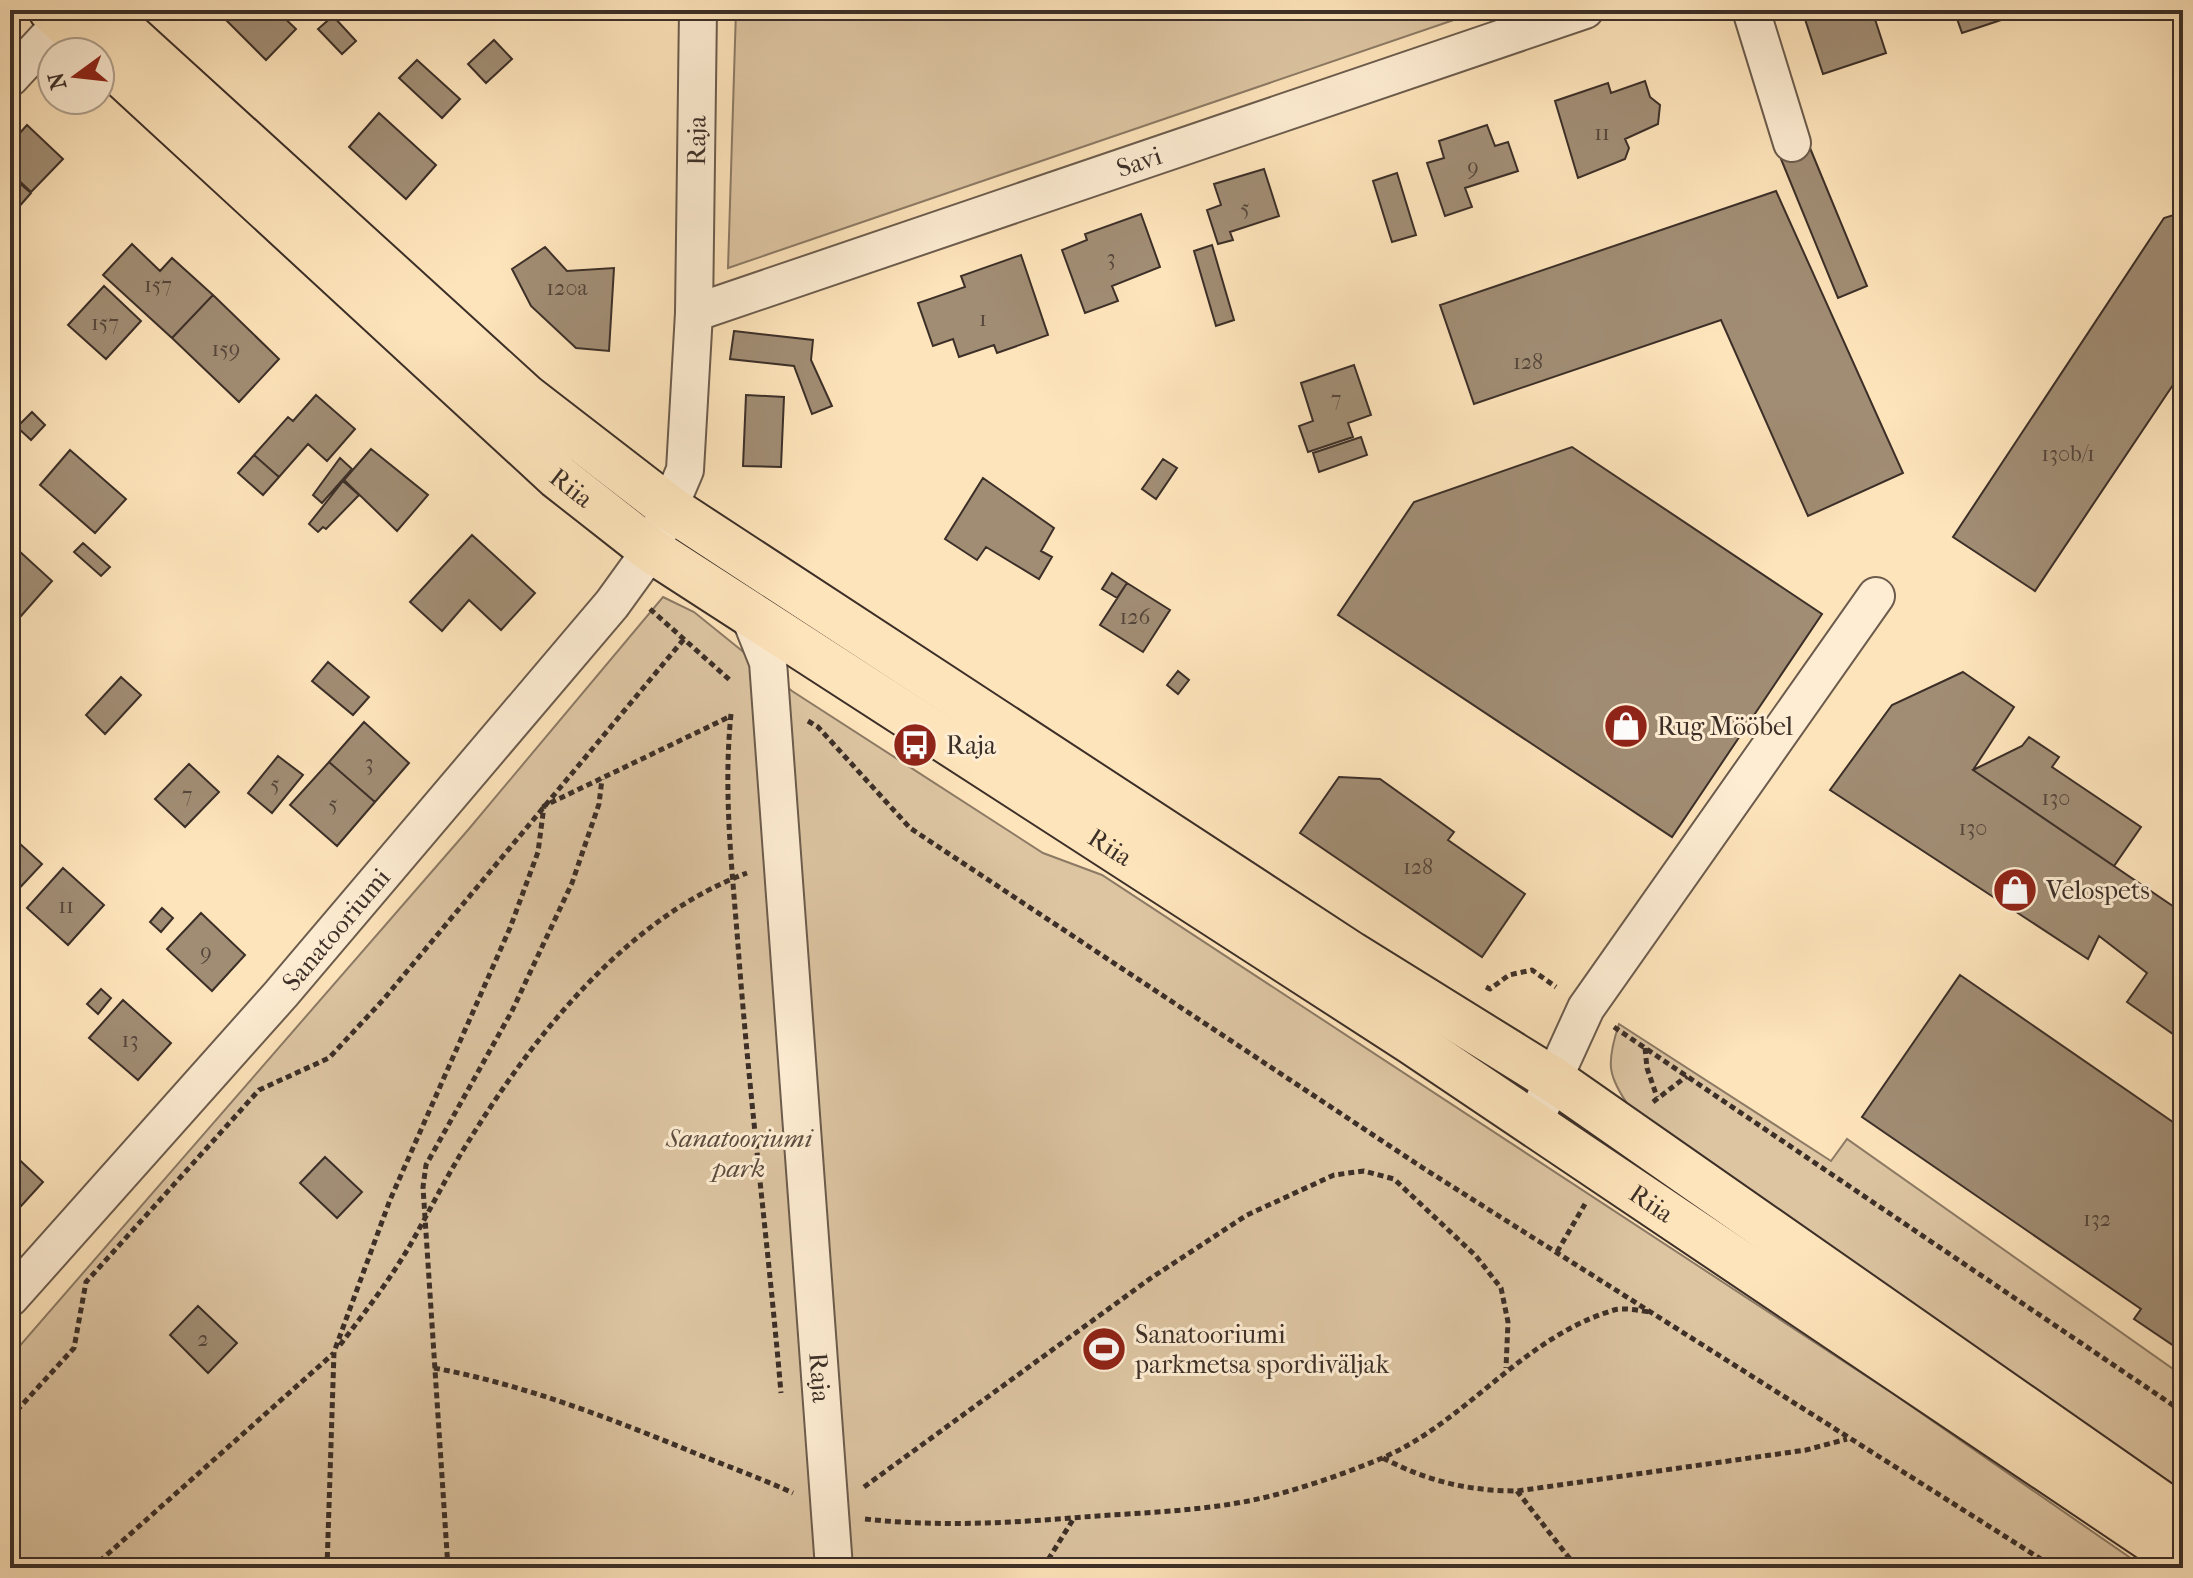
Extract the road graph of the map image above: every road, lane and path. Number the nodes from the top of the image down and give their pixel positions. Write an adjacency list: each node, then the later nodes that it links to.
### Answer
1 (698, 10): 9 (street, Raja)
2 (1585, 10): 9 (street, Savi)
3 (1751, 10): 8 (street)
4 (72, 13): 5 (highway, Riia); 7 (street); 10 (highway, Riia)
5 (87, 36)
6 (116, 71): 11 (highway, Riia)
7 (10, 78)
8 (1792, 143)
9 (694, 313): 10 (street, Raja)
10 (671, 509): 11 (street, Raja); 26 (highway, Riia)
11 (651, 550): 13 (highway, Riia); 33 (street, Sanatooriumi)
12 (1876, 596): 23 (street)
13 (750, 617): 15 (street, Raja); 29 (highway, Riia)
14 (684, 639): 19 (path)
15 (771, 699): 20 (street, Raja); 32 (path)
16 (734, 701): 17 (path)
17 (731, 716): 18 (path); 21 (path)
18 (602, 778): 19 (path); 31 (path)
19 (544, 806): 35 (path); 40 (path)
20 (781, 860): 21 (path); 47 (street, Raja)
21 (733, 878): 31 (path); 38 (path)
22 (1477, 981): 23 (path)
23 (1586, 1008): 24 (path); 26 (street)
24 (1645, 1048): 25 (path); 27 (path)
25 (1687, 1076): 27 (path); 39 (path)
26 (1554, 1080): 29 (street); 49 (highway, Riia)
27 (1657, 1097): 28 (path)
28 (1650, 1106)
29 (1533, 1124): 50 (highway, Riia)
30 (1587, 1201): 32 (path)
31 (425, 1219): 35 (path); 36 (path)
32 (1557, 1252): 34 (path)
33 (10, 1298)
34 (1651, 1312): 37 (path); 41 (path)
35 (334, 1352): 51 (path); 52 (path)
36 (434, 1368): 45 (path); 53 (path)
37 (1506, 1369): 42 (path); 47 (path)
38 (782, 1400)
39 (2183, 1412)
40 (10, 1418)
41 (1847, 1439): 44 (path); 57 (path)
42 (1383, 1457): 44 (path); 48 (path)
43 (788, 1476): 45 (path)
44 (1517, 1491): 56 (path)
45 (790, 1492): 46 (path); 47 (path)
46 (792, 1507)
47 (830, 1510): 48 (path); 54 (street, Raja)
48 (1074, 1518): 55 (path)
49 (2183, 1519)
50 (2183, 1561)
51 (92, 1568)
52 (327, 1568)
53 (448, 1568)
54 (834, 1568)
55 (1043, 1568)
56 (1577, 1568)
57 (2055, 1568)

